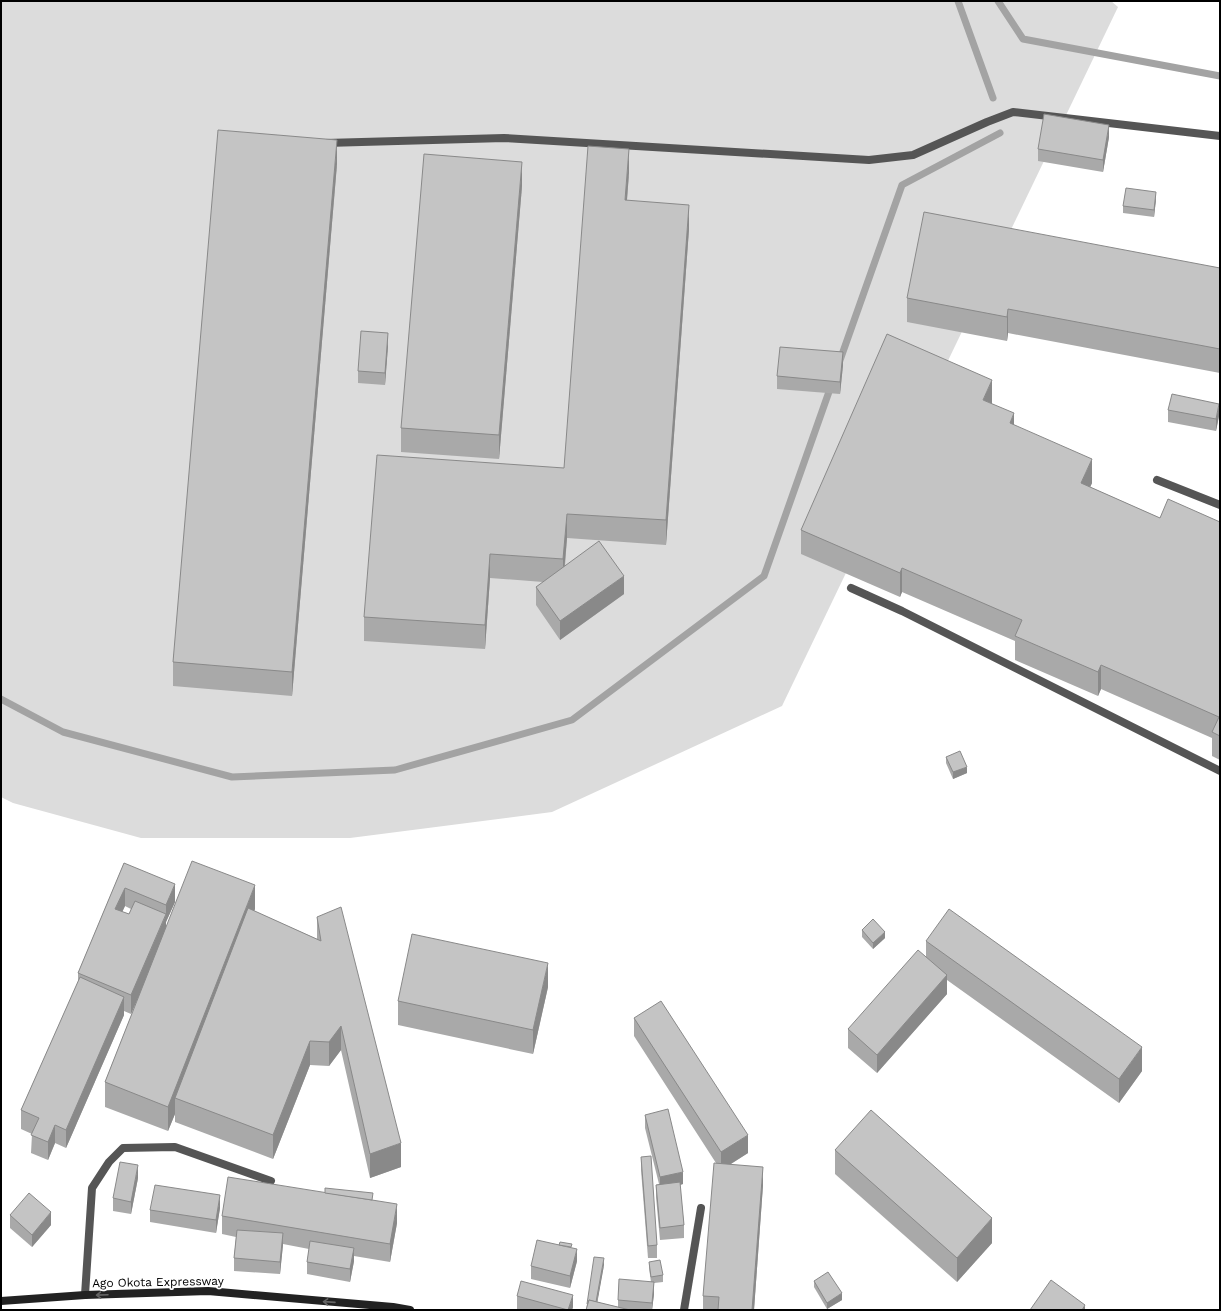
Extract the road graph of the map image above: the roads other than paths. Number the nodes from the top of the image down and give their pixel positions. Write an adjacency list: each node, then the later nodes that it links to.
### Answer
1 (1220, 136): 2 (lane)
2 (324, 143)
3 (1157, 480): 4 (lane)
4 (1220, 505)
5 (851, 588): 6 (lane)
6 (1220, 771)
7 (271, 1181): 9 (lane)
8 (701, 1208): 12 (lane)
9 (85, 1295): 10 (main road, Ago Okota Expressway); 11 (main road, Ago Okota Expressway, one-way to 9)
10 (1, 1301)
11 (410, 1310)
12 (684, 1310)

